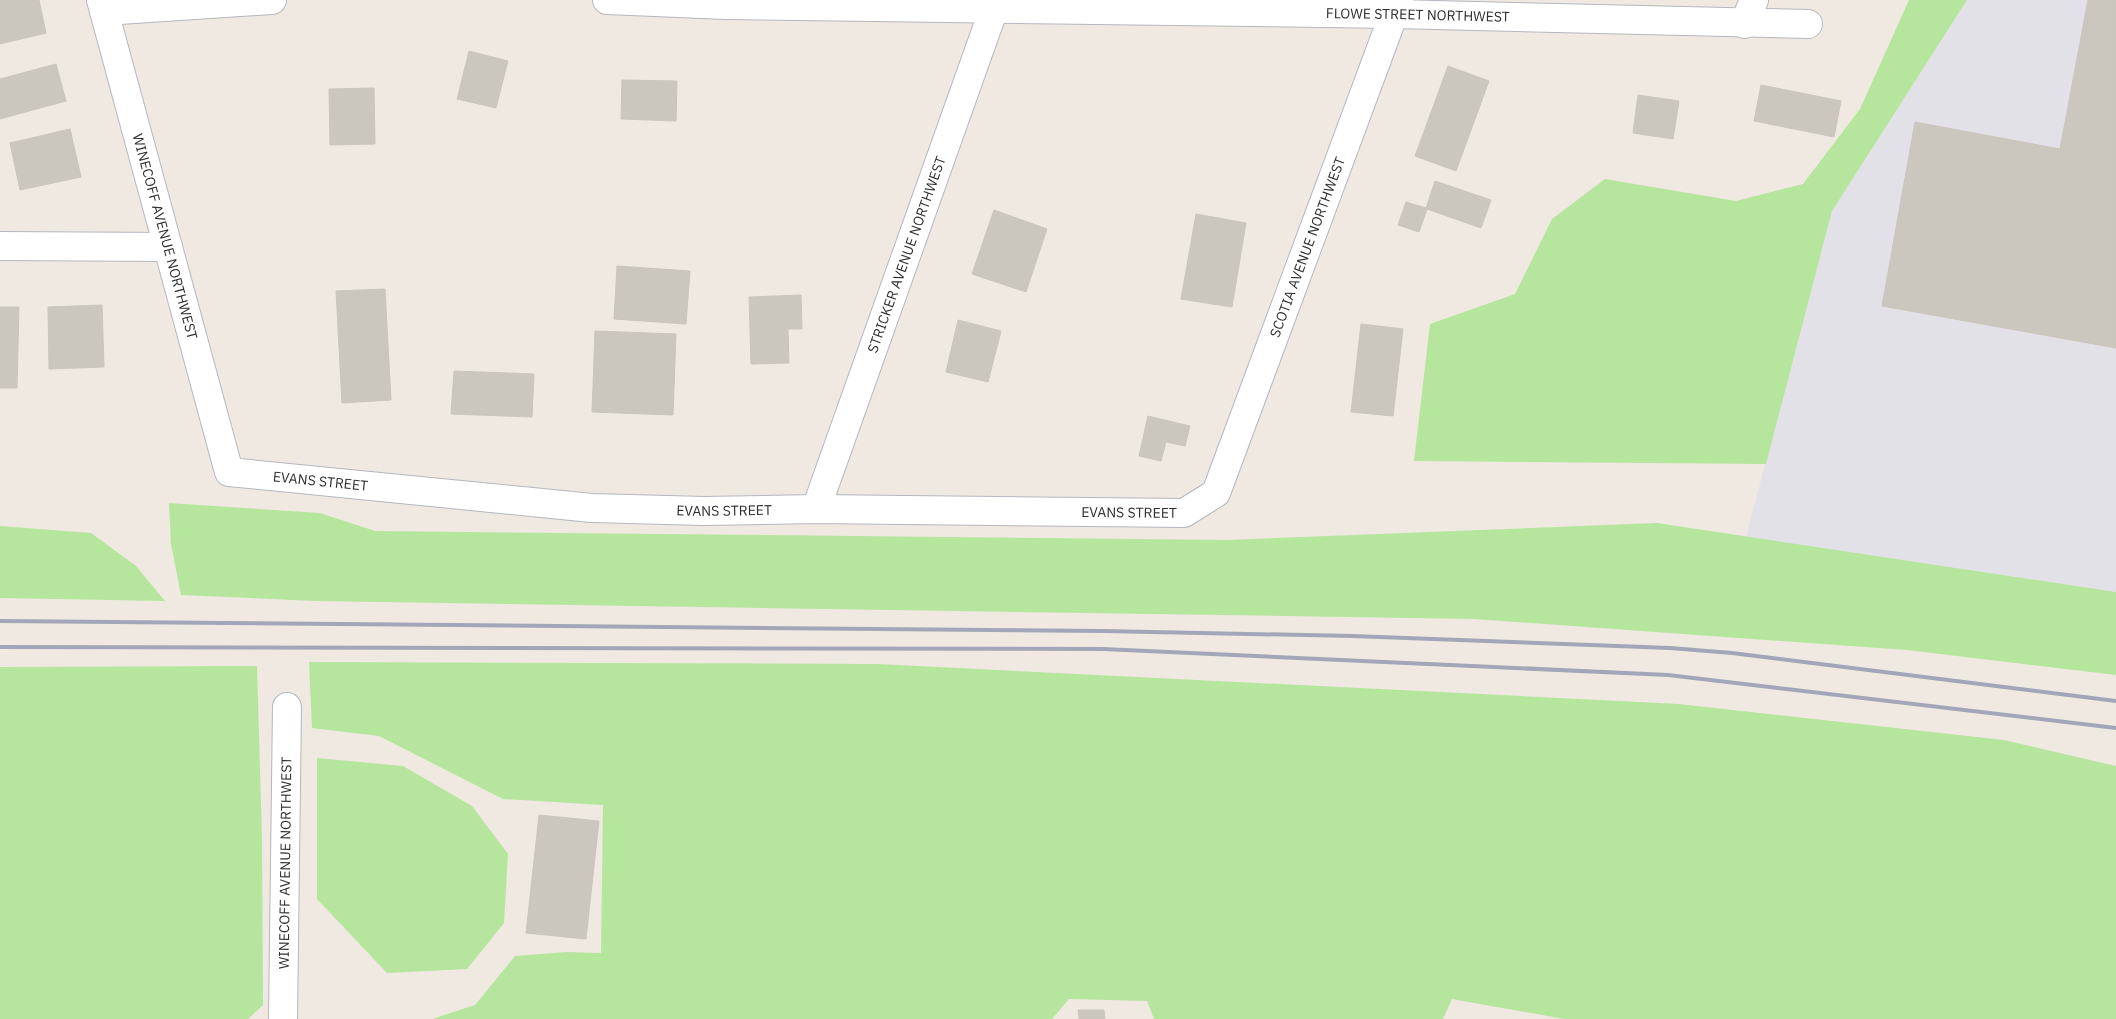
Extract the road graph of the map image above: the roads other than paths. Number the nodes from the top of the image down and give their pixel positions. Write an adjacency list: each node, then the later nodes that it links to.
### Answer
1 (272, 0): 4 (street)
2 (607, 0): 3 (street, FLOWE STREET NORTHWEST)
3 (996, 4): 5 (street, FLOWE STREET NORTHWEST); 12 (street, STRICKER AVENUE NORTHWEST)
4 (103, 6): 9 (street, WINECOFF AVENUE NORTHWEST)
5 (1396, 7): 6 (street, FLOWE STREET NORTHWEST); 11 (street, SCOTIA AVENUE NORTHWEST)
6 (1749, 12): 7 (street, FLOWE STREET NORTHWEST)
7 (1808, 24)
8 (0, 246): 9 (street)
9 (168, 246): 10 (street, WINECOFF AVENUE NORTHWEST)
10 (229, 472): 12 (street, EVANS STREET)
11 (1216, 494): 12 (street, EVANS STREET)
12 (816, 509)
13 (288, 707): 14 (street, WINECOFF AVENUE NORTHWEST)
14 (283, 1019)

